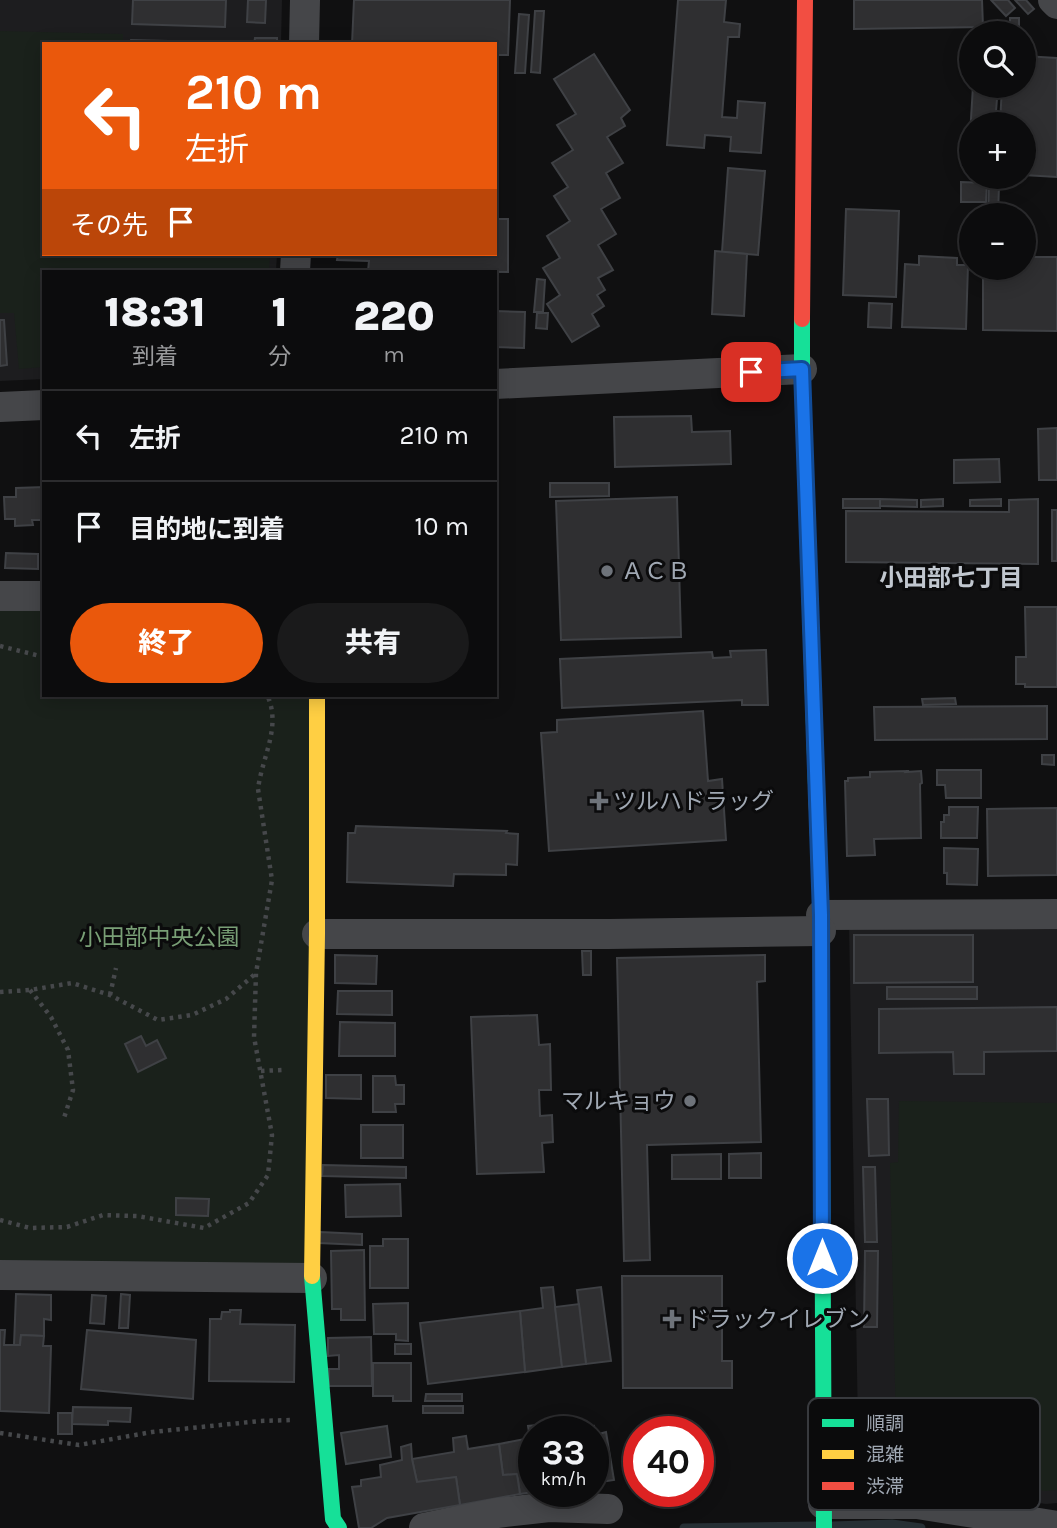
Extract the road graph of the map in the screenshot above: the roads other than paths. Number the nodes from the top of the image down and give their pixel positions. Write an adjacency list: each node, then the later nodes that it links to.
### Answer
1 (305, 0): 3 (street)
2 (805, 0): 4 (street)
3 (304, 42)
4 (802, 369): 5 (street); 12 (street)
5 (497, 384)
6 (42, 405): 7 (street)
7 (0, 407)
8 (0, 596): 9 (street)
9 (42, 596)
10 (317, 697): 13 (street)
11 (1057, 914): 12 (street)
12 (821, 923): 13 (street); 16 (street)
13 (317, 934): 15 (street)
14 (0, 1275): 15 (street)
15 (312, 1278): 22 (street)
16 (823, 1398)
17 (608, 1509): 23 (street)
18 (870, 1510): 20 (street)
19 (955, 1510): 21 (street)
20 (823, 1516)
21 (1057, 1526)
22 (339, 1528)
23 (424, 1528)

